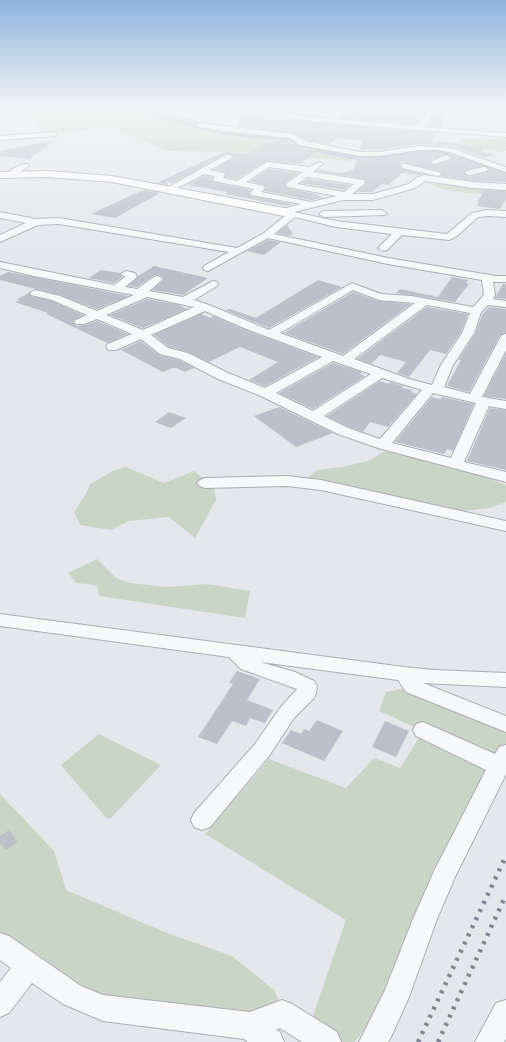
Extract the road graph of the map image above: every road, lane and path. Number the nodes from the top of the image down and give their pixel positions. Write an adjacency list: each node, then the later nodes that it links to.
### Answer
1 (438, 156): 4 (street)
2 (466, 156): 10 (street)
3 (229, 157): 11 (street)
4 (447, 157): 5 (street); 9 (street)
5 (434, 162)
6 (319, 164): 12 (street)
7 (25, 166): 15 (street)
8 (405, 166): 18 (street)
9 (484, 169): 13 (street); 16 (street)
10 (506, 170)
11 (203, 171): 17 (street); 20 (street)
12 (308, 172): 17 (street); 21 (street); 21 (street)
13 (469, 173)
14 (0, 175): 15 (street)
15 (14, 175): 20 (street)
16 (506, 178)
17 (239, 183): 22 (street)
18 (474, 185): 19 (street); 21 (street)
19 (506, 187)
20 (169, 189): 23 (street)
21 (347, 196): 22 (street)
22 (313, 204): 23 (street)
23 (288, 213): 24 (street); 28 (street); 29 (street)
24 (382, 213)
25 (506, 214): 28 (street)
26 (0, 215): 27 (street)
27 (36, 222): 30 (street); 32 (street)
28 (400, 232): 31 (street)
29 (267, 235): 32 (street); 36 (street)
30 (1, 237)
31 (383, 248)
32 (238, 250): 34 (street)
33 (0, 265): 39 (street)
34 (208, 268)
35 (126, 274): 41 (street)
36 (487, 277): 38 (street); 46 (street)
37 (158, 279): 43 (street)
38 (506, 279)
39 (85, 283): 41 (street); 44 (street)
40 (213, 284): 45 (street)
41 (116, 288): 43 (street)
42 (35, 293): 44 (street)
43 (142, 293): 45 (street); 51 (street)
44 (56, 298): 51 (street)
45 (185, 301): 49 (street)
46 (485, 301): 48 (street); 50 (street)
47 (424, 302): 50 (street); 54 (street); 58 (street)
48 (506, 304)
49 (205, 307): 53 (street); 54 (street)
50 (476, 311): 60 (street)
51 (98, 314): 52 (street); 53 (street)
52 (80, 322)
53 (143, 334): 56 (street); 61 (street)
54 (270, 334): 57 (street)
55 (506, 338): 62 (street)
56 (112, 348)
57 (332, 356): 58 (street); 61 (street)
58 (345, 360): 59 (street)
59 (381, 373): 60 (street); 64 (street)
60 (433, 389): 62 (street); 65 (street)
61 (266, 393): 64 (street)
62 (479, 400): 63 (street); 66 (street)
63 (504, 403)
64 (314, 417): 65 (street)
65 (383, 445): 66 (street)
66 (456, 464): 67 (street)
67 (506, 477)
68 (205, 482): 69 (street)
69 (506, 526)
70 (0, 620): 71 (street)
71 (234, 651): 72 (street); 77 (street)
72 (404, 674): 73 (street); 74 (street)
73 (506, 680)
74 (506, 724)
75 (423, 730): 76 (street)
76 (503, 759): 84 (street)
77 (202, 820)
78 (0, 945): 79 (street)
79 (29, 966): 80 (street); 82 (street)
80 (0, 1004)
81 (506, 1013): 85 (street)
82 (260, 1034): 83 (street)
83 (327, 1042)
84 (373, 1042)
85 (489, 1042)

